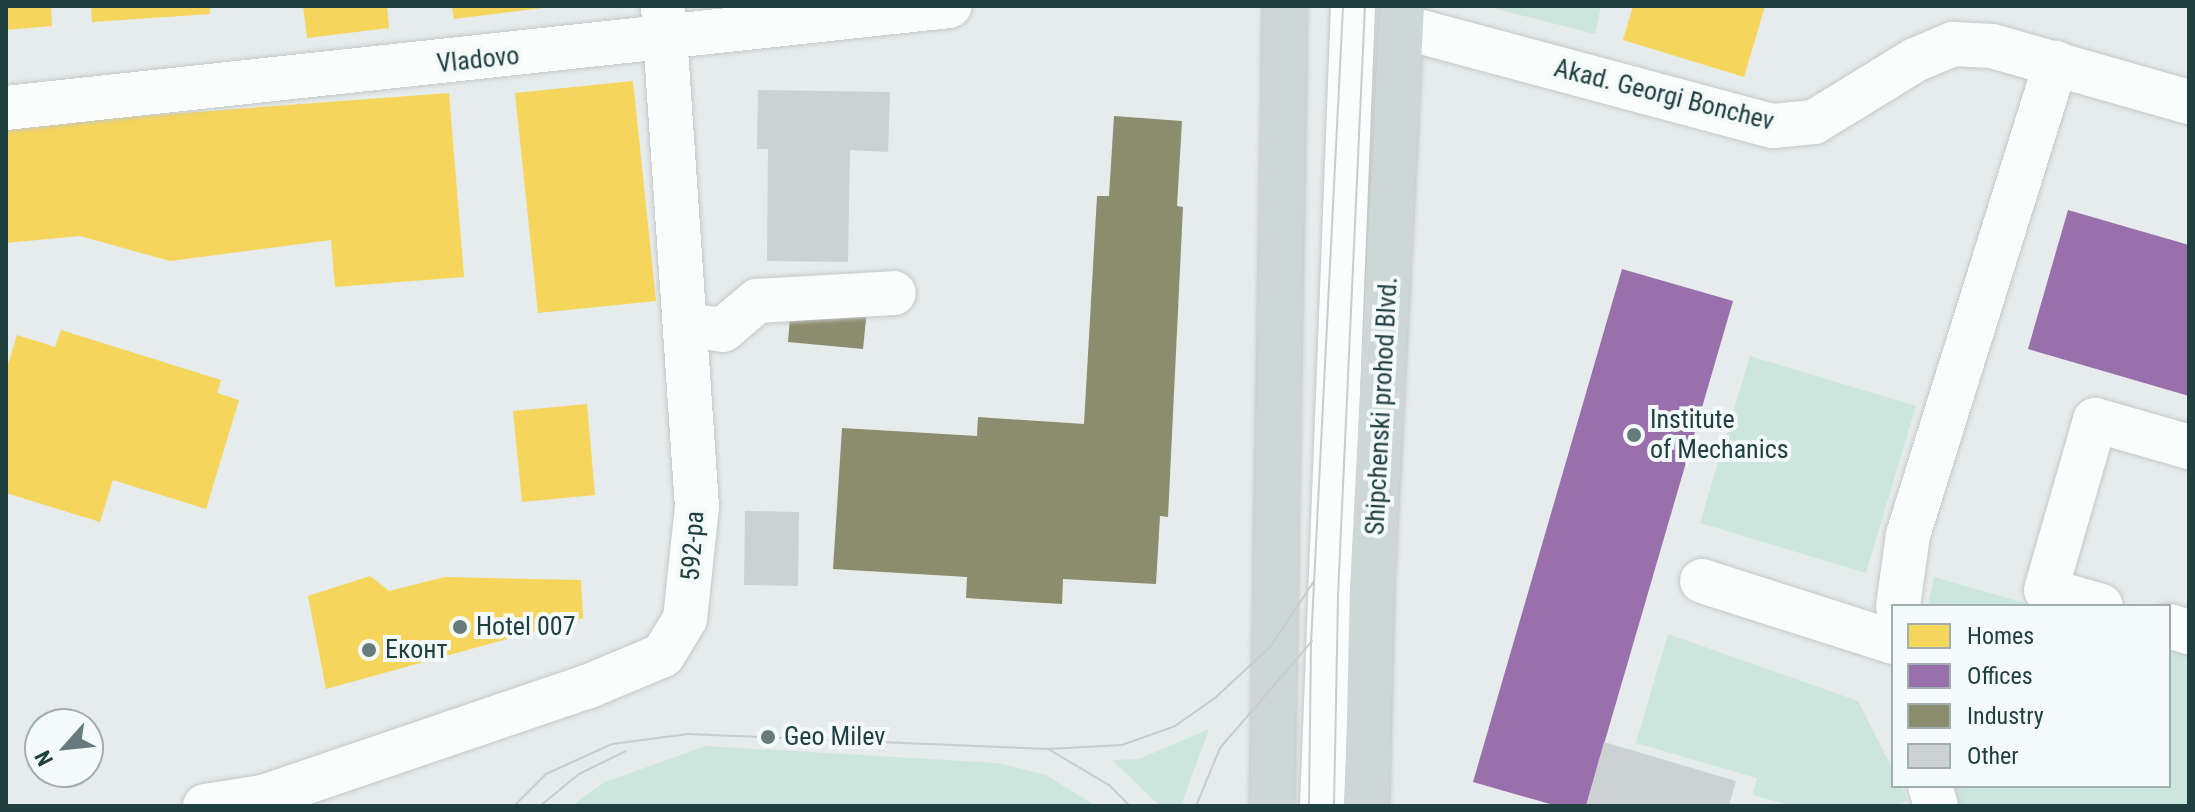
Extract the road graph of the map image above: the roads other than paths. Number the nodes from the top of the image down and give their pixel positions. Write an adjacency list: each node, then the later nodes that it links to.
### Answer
1 (950, 6): 5 (street, Vladovo)
2 (1285, 6): 18 (main road)
3 (1353, 6): 19 (street)
4 (1403, 17): 6 (street, Akad. Georgi Bonchev); 20 (main road, Shipchenski prohod Blvd.)
5 (665, 23): 8 (street, Vladovo); 10 (street, 592-ра)
6 (2056, 63): 7 (street, Akad. Georgi Bonchev); 13 (street)
7 (2189, 102)
8 (6, 108)
9 (894, 293): 10 (street)
10 (685, 325): 16 (street, 592-ра)
11 (2189, 447): 14 (street)
12 (1702, 581): 15 (street)
13 (1898, 604)
14 (2094, 604)
15 (1891, 641)
16 (274, 801): 17 (street, 592-ра)
17 (205, 806)
18 (1272, 806)
19 (1322, 806)
20 (1367, 806)

